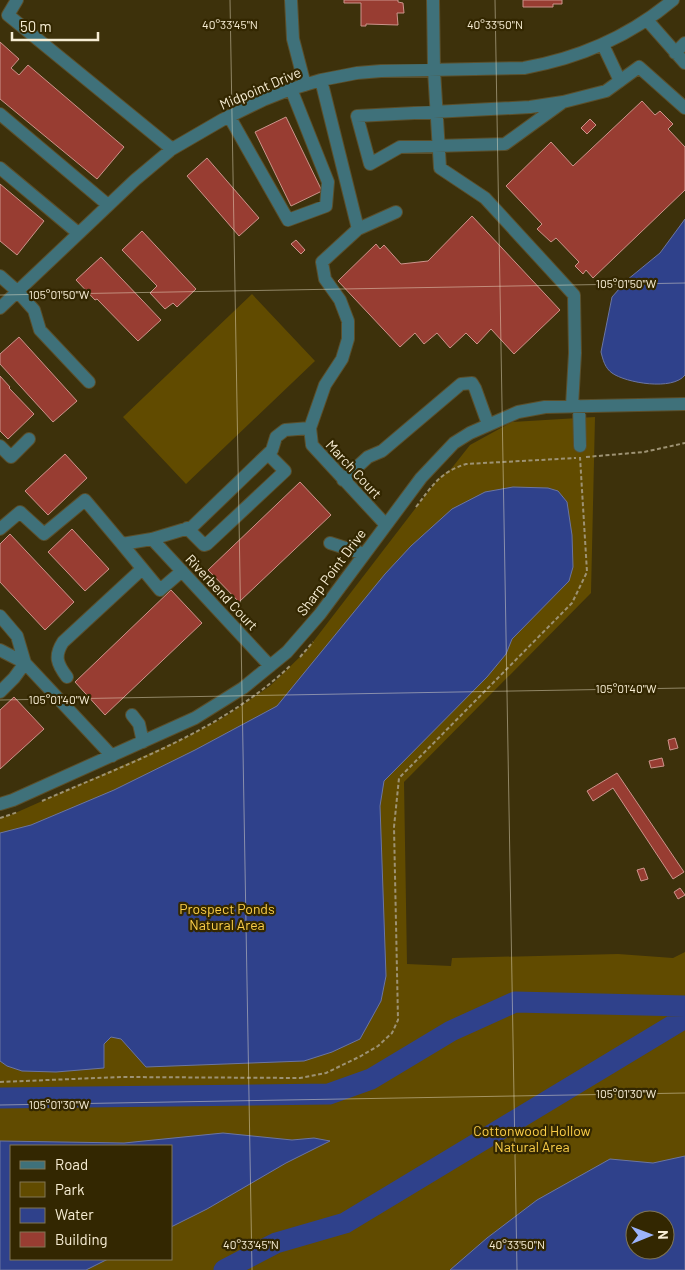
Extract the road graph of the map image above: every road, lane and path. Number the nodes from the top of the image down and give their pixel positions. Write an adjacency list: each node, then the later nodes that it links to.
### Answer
1 (17, 0): 21 (street)
2 (291, 0): 13 (street)
3 (433, 0): 10 (street)
4 (673, 0): 5 (street, Midpoint Drive)
5 (647, 20): 7 (street, Midpoint Drive); 8 (street)
6 (685, 43): 8 (street)
7 (603, 45): 10 (street, Midpoint Drive); 12 (street)
8 (675, 53): 9 (street)
9 (685, 62)
10 (434, 70): 11 (street, Midpoint Drive); 17 (street)
11 (321, 80): 13 (street, Midpoint Drive); 25 (street)
12 (620, 80): 15 (street); 16 (street)
13 (305, 85): 14 (street, Midpoint Drive)
14 (292, 89): 19 (street, Midpoint Drive); 19 (street)
15 (563, 102): 17 (street); 20 (street)
16 (685, 108)
17 (436, 113): 20 (street); 20 (street)
18 (0, 114): 23 (street)
19 (230, 116): 21 (street, Midpoint Drive)
20 (438, 145): 32 (street)
21 (172, 149): 23 (street, Midpoint Drive)
22 (0, 168): 26 (street)
23 (108, 205): 26 (street, Midpoint Drive)
24 (396, 212): 25 (street)
25 (358, 229): 34 (street)
26 (78, 234): 28 (street, Midpoint Drive)
27 (0, 276): 28 (street)
28 (17, 291): 29 (street, Midpoint Drive); 30 (street)
29 (0, 308)
30 (89, 382)
31 (685, 404): 32 (street, Sharp Point Drive)
32 (576, 406): 33 (street, Sharp Point Drive); 37 (street)
33 (488, 424): 39 (street); 40 (street, Sharp Point Drive)
34 (310, 428): 38 (street); 39 (street, March Court)
35 (29, 440): 36 (street)
36 (0, 446)
37 (580, 452): 59 (path)
38 (268, 454): 41 (street); 41 (street)
39 (343, 480): 40 (street, March Court)
40 (386, 525): 46 (street, Sharp Point Drive)
41 (187, 528): 43 (street)
42 (0, 529): 45 (street)
43 (152, 538): 45 (street); 48 (street, Riverbend Court)
44 (330, 543): 46 (street)
45 (122, 544): 47 (street)
46 (364, 554): 52 (street, Sharp Point Drive)
47 (142, 569): 48 (street); 53 (street)
48 (182, 570): 52 (street, Riverbend Court)
49 (0, 616): 51 (street)
50 (0, 650): 51 (street)
51 (25, 663): 53 (street); 54 (street)
52 (270, 666): 56 (street, Sharp Point Drive)
53 (51, 691): 57 (street)
54 (0, 692)
55 (132, 715): 56 (street)
56 (143, 742): 57 (street, Sharp Point Drive)
57 (112, 756): 58 (street, Sharp Point Drive)
58 (0, 804)
59 (0, 1082)

